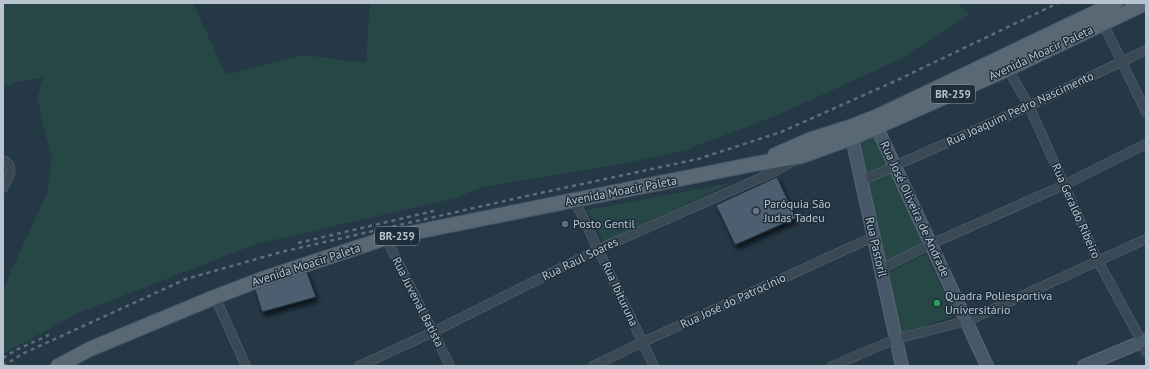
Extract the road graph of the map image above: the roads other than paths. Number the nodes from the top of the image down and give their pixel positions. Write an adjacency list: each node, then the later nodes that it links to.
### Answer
1 (1115, 3): 9 (main road, Avenida Moacir Paleta / BR-259)
2 (1146, 3): 3 (main road, Avenida Moacir Paleta / BR-259)
3 (1103, 23): 5 (street); 6 (main road, Avenida Moacir Paleta / BR-259)
4 (1146, 50): 5 (street, Rua Joaquim Pedro Nascimento)
5 (1121, 62): 7 (street, Rua Joaquim Pedro Nascimento); 8 (street)
6 (1008, 70): 7 (street, Rua Geraldo Ribeiro); 9 (main road, Avenida Moacir Paleta / BR-259)
7 (1029, 106): 15 (street, Rua Joaquim Pedro Nascimento); 17 (street, Rua Geraldo Ribeiro)
8 (1146, 112)
9 (874, 123): 10 (main road, Avenida Moacir Paleta / BR-259); 15 (street, Rua José Oliveira de Andrade)
10 (851, 133): 12 (main road, Avenida Moacir Paleta / BR-259); 14 (main road, Avenida Moacir Paleta / BR-259); 16 (street, Rua Pastoril)
11 (1146, 144): 17 (street)
12 (802, 156): 14 (main road, Avenida Moacir Paleta / BR-259); 24 (street, Rua Raul Soares)
13 (3, 160): 18 (street)
14 (754, 164): 19 (main road, Avenida Moacir Paleta / BR-259)
15 (895, 167): 16 (street, Rua Joaquim Pedro Nascimento); 23 (street, Rua José Oliveira de Andrade)
16 (861, 181): 20 (street, Rua Pastoril)
17 (1064, 185): 23 (street); 25 (street, Rua Geraldo Ribeiro)
18 (3, 188)
19 (575, 201): 21 (main road, Avenida Moacir Paleta / BR-259); 24 (street, Rua Ibituruna)
20 (873, 237): 26 (street, Rua Pastoril); 31 (street, Rua José do Patrocínio)
21 (386, 238): 27 (main road, Avenida Moacir Paleta / BR-259); 29 (street, Rua Juvenal Batista)
22 (1146, 238): 25 (street)
23 (930, 244): 26 (street); 28 (street, Rua José Oliveira de Andrade)
24 (599, 249): 29 (street, Rua Raul Soares); 31 (street, Rua Ibituruna)
25 (1098, 261): 28 (street); 32 (street, Rua Geraldo Ribeiro)
26 (881, 269): 30 (street, Rua Pastoril)
27 (215, 297): 33 (main road, Avenida Moacir Paleta / BR-259); 34 (street)
28 (967, 321): 30 (street); 41 (street, Rua José Oliveira de Andrade)
29 (433, 332): 35 (street, Rua Raul Soares); 36 (street, Rua Juvenal Batista)
30 (896, 339): 39 (street); 40 (street, Rua Pastoril)
31 (643, 342): 37 (street, Rua José do Patrocínio); 38 (street, Rua Ibituruna)
32 (1145, 345): 42 (street)
33 (58, 366)
34 (246, 366)
35 (359, 366)
36 (450, 366)
37 (593, 366)
38 (654, 366)
39 (832, 366)
40 (902, 366)
41 (987, 366)
42 (1084, 366)

